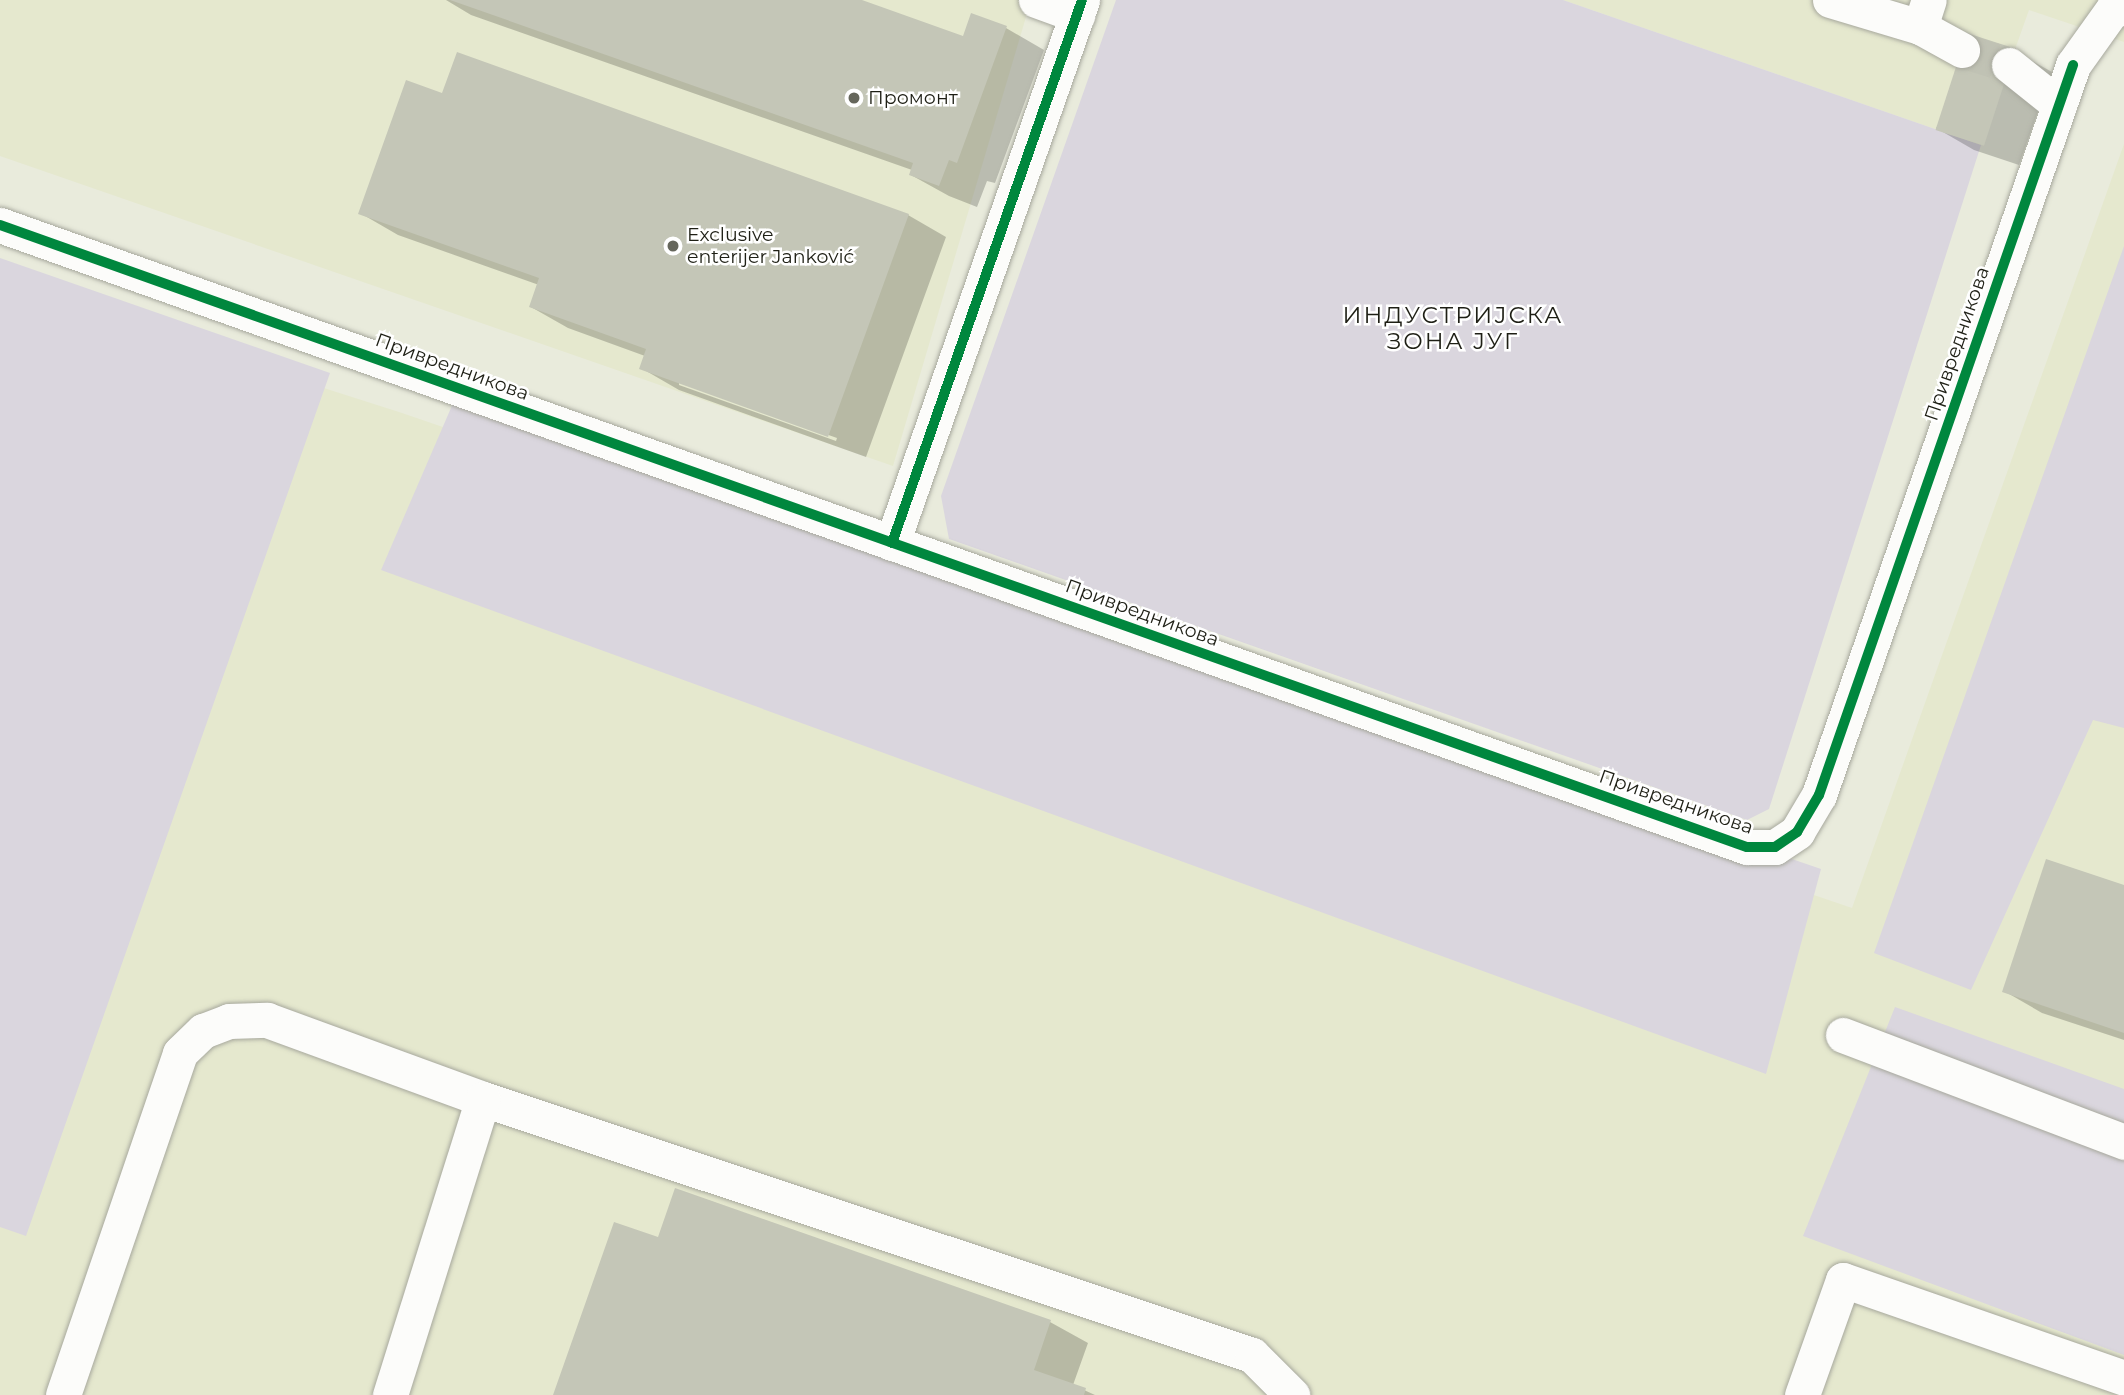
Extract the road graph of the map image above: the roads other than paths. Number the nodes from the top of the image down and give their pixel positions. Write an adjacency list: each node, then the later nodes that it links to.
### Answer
1 (1036, 0): 3 (street)
2 (1830, 0): 5 (street)
3 (1080, 8): 10 (street)
4 (2124, 8): 8 (street, Привредникова)
5 (1924, 13): 6 (street)
6 (1962, 50)
7 (2009, 65): 8 (street)
8 (2059, 105): 10 (street, Привредникова)
9 (0, 225): 10 (street, Привредникова)
10 (891, 543)
11 (1843, 1035): 13 (street)
12 (483, 1099): 15 (street); 16 (street); 17 (street)
13 (2124, 1142)
14 (2124, 1378): 18 (street)
15 (63, 1395)
16 (390, 1395)
17 (1293, 1395)
18 (1802, 1395)

